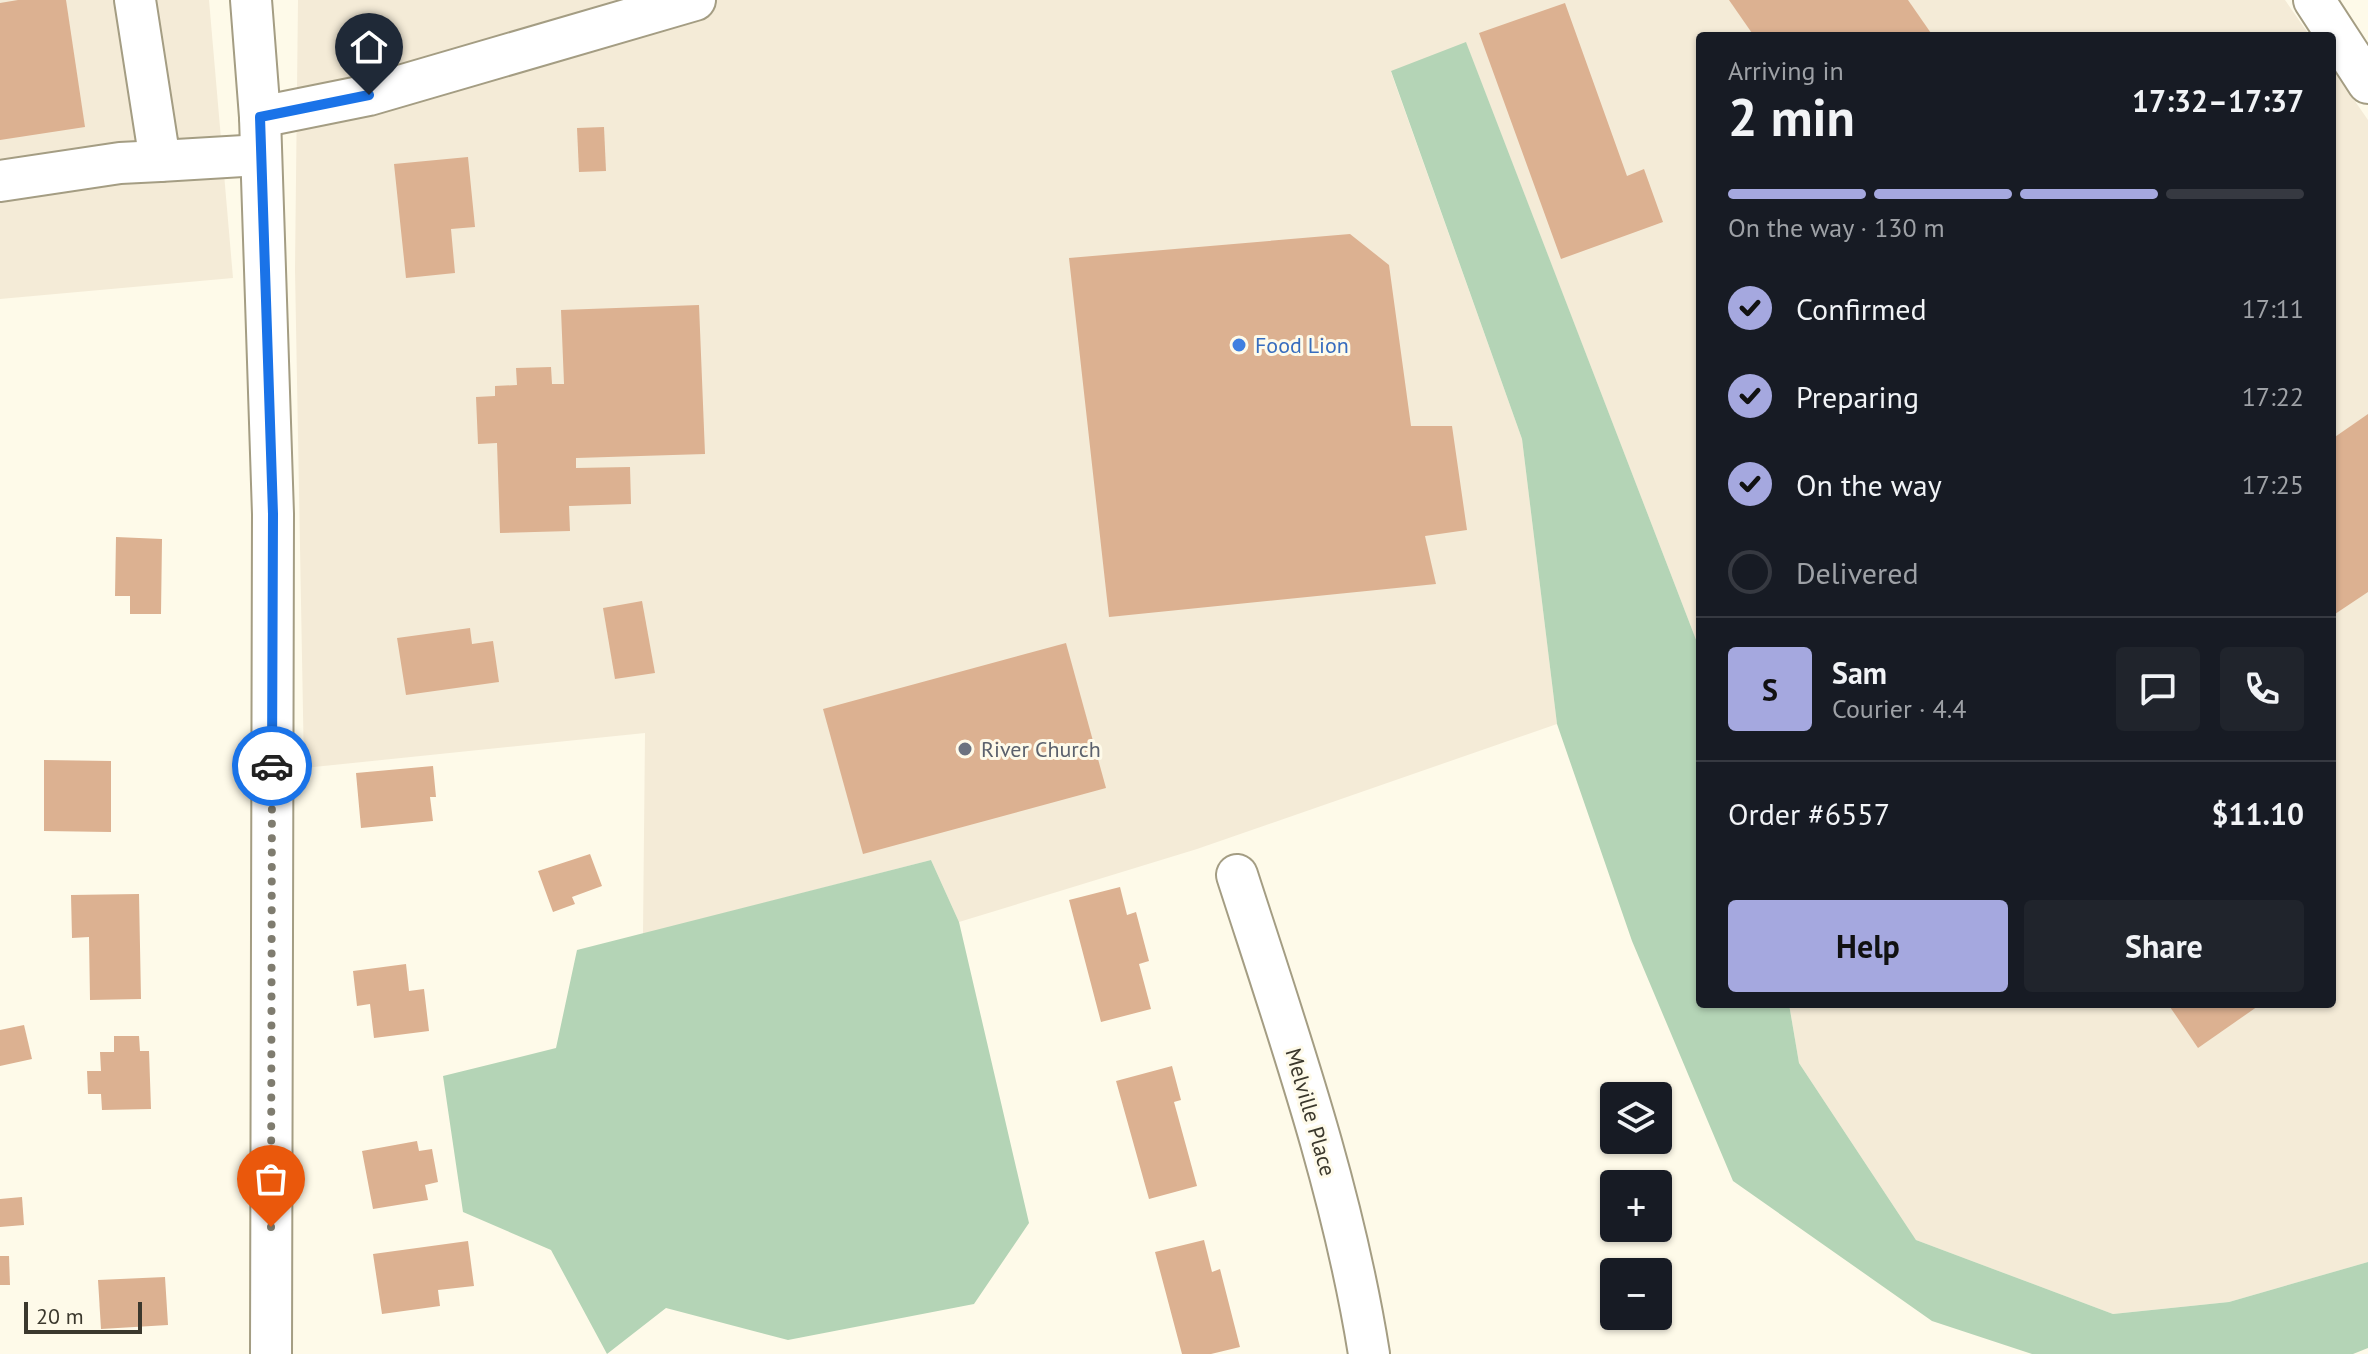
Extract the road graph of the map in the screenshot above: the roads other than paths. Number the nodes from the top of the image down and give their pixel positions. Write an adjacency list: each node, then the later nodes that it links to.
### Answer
1 (135, 0): 9 (street)
2 (251, 0): 8 (street)
3 (695, 0): 8 (street)
4 (2314, 0): 5 (street)
5 (2335, 32)
6 (2336, 34): 7 (street)
7 (2368, 83)
8 (260, 136): 9 (street); 12 (street)
9 (160, 161): 10 (street)
10 (0, 181)
11 (1237, 875): 13 (street, Melville Place)
12 (271, 1354)
13 (1369, 1354)

